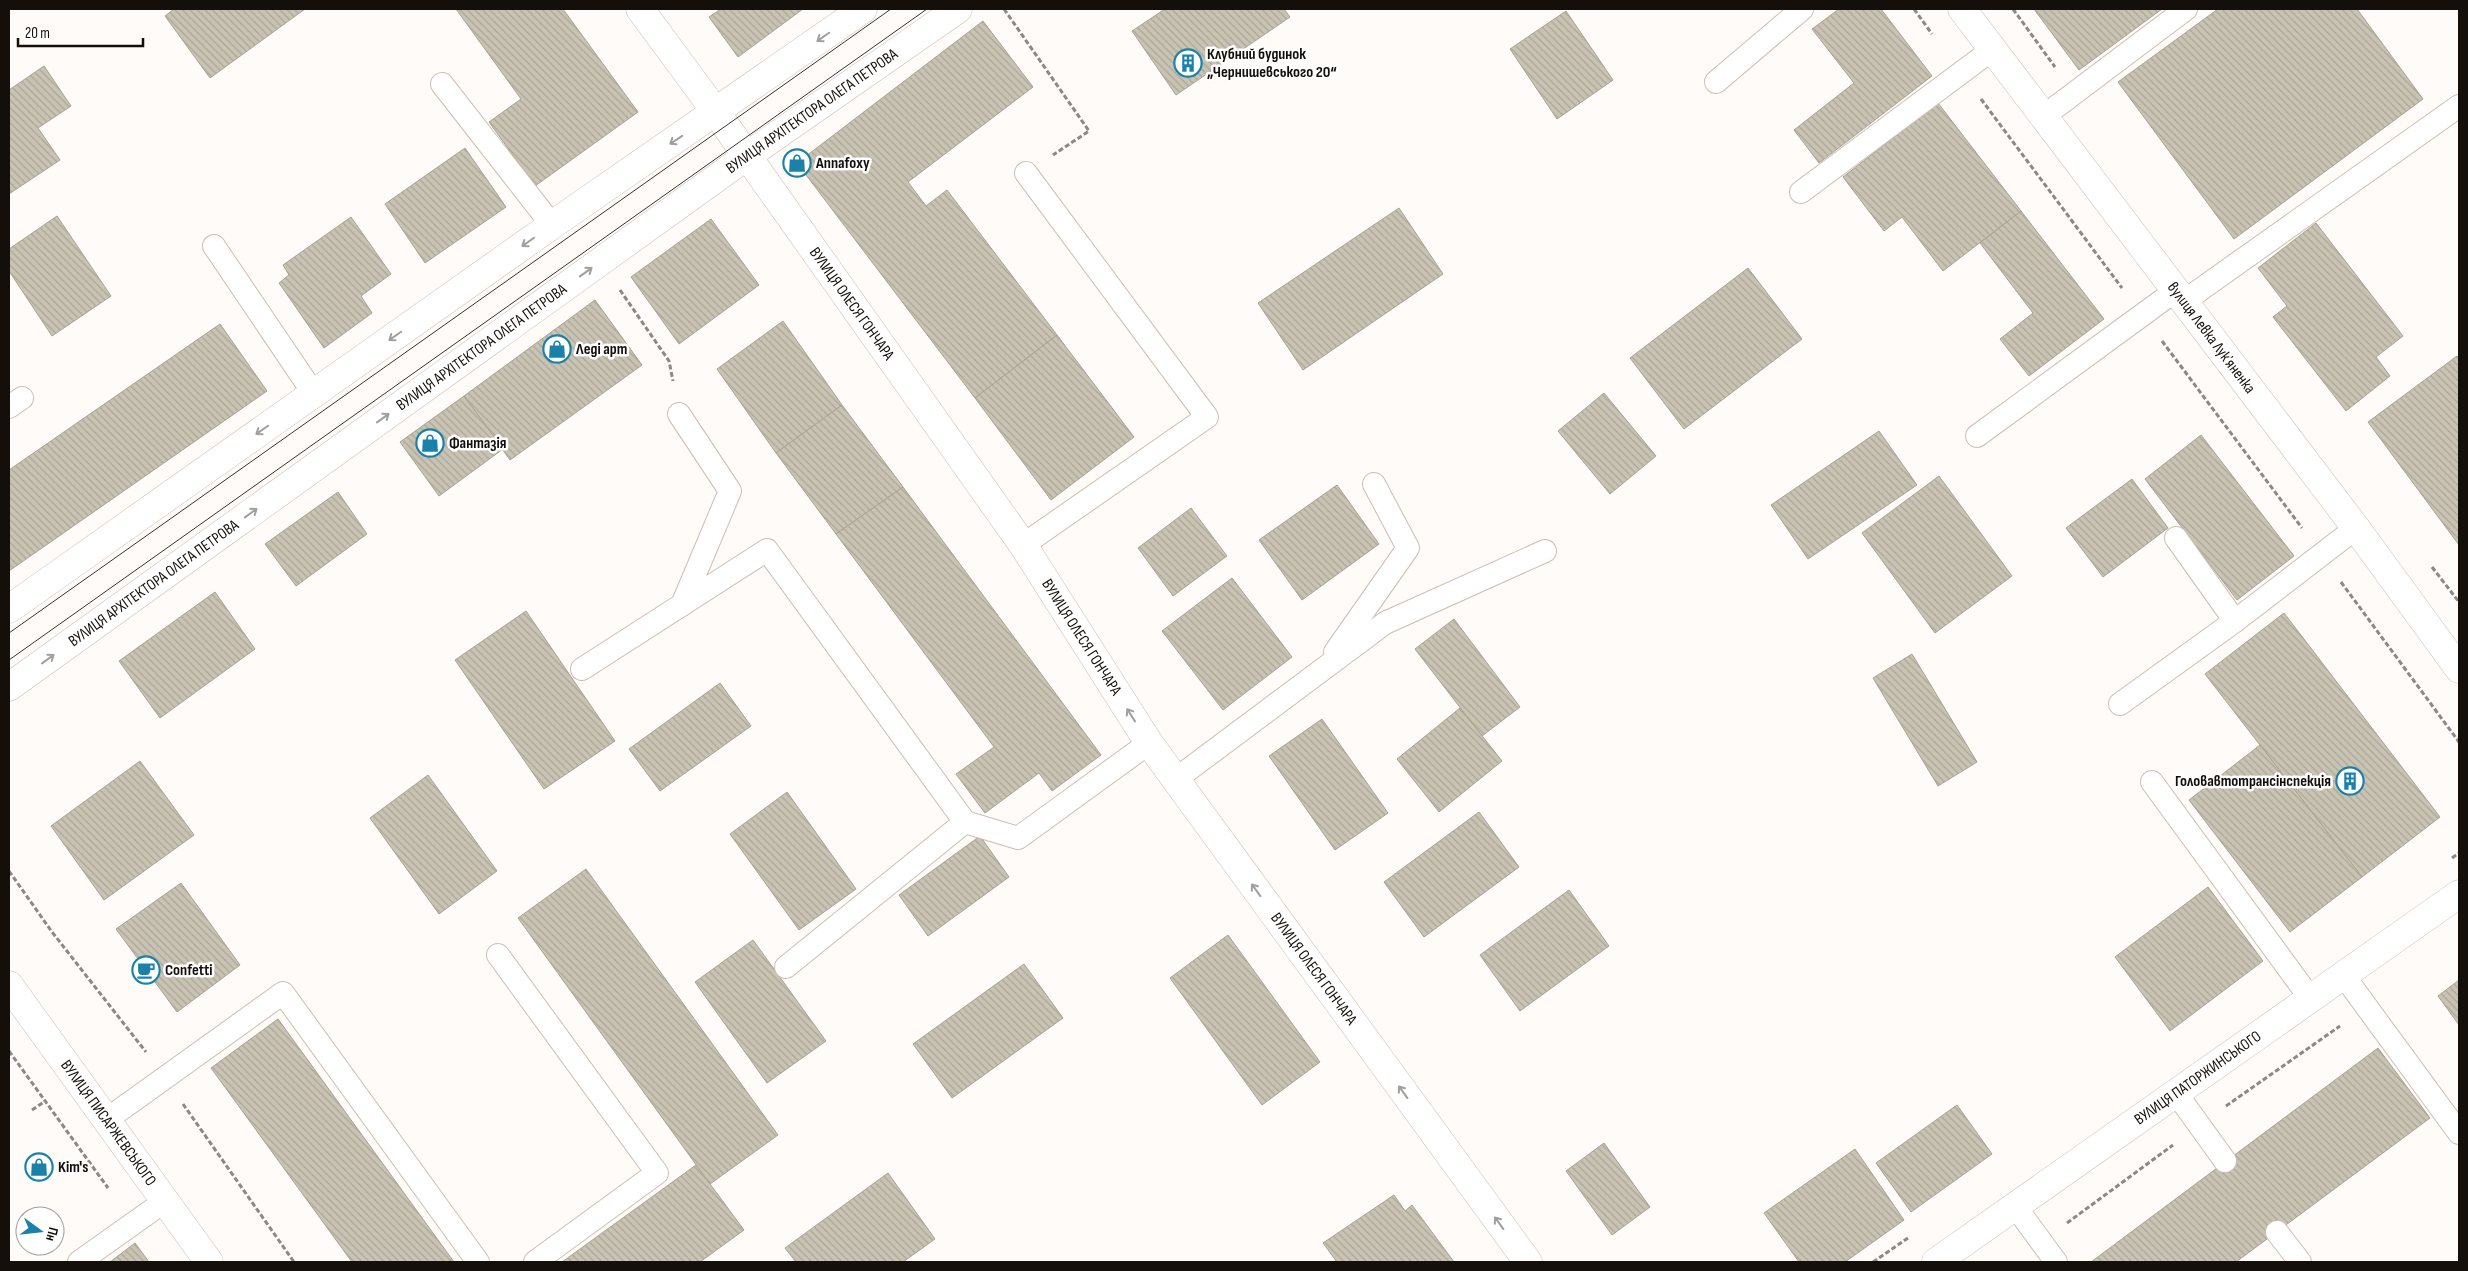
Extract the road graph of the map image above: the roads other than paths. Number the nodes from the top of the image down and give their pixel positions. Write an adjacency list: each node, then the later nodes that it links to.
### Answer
1 (640, 9): 11 (main road, ВУЛИЦЯ ОЛЕСЯ ГОНЧАРА)
2 (863, 9): 11 (main road, one-way to 11)
3 (958, 9): 13 (main road, ВУЛИЦЯ АРХІТЕКТОРА ОЛЕГА ПЕТРОВА)
4 (1802, 9): 8 (lane)
5 (1962, 9): 7 (main road, вулиця Левка Лукʼяненка)
6 (2186, 9): 12 (lane)
7 (1992, 49): 12 (main road, вулиця Левка Лукʼяненка); 15 (lane)
8 (1716, 82)
9 (442, 84): 16 (lane)
10 (2459, 106): 18 (lane)
11 (716, 112): 13 (main road, ВУЛИЦЯ ОЛЕСЯ ГОНЧАРА); 16 (main road, one-way to 16)
12 (2044, 116): 18 (main road, вулиця Левка Лукʼяненка)
13 (747, 156): 25 (main road, ВУЛИЦЯ ОЛЕСЯ ГОНЧАРА); 33 (main road, ВУЛИЦЯ АРХІТЕКТОРА ОЛЕГА ПЕТРОВА, one-way to 13)
14 (1026, 173): 25 (lane)
15 (1801, 192)
16 (552, 225): 19 (main road, one-way to 19)
17 (214, 246): 19 (lane)
18 (2179, 297): 21 (lane); 23 (main road, вулиця Левка Лукʼяненка)
19 (314, 394): 28 (main road, one-way to 28)
20 (679, 414): 27 (lane)
21 (1977, 436)
22 (1374, 484): 31 (lane)
23 (2356, 528): 29 (lane); 32 (main road, вулиця Левка Лукʼяненка)
24 (2176, 538): 29 (lane)
25 (1023, 545): 35 (main road, ВУЛИЦЯ ОЛЕСЯ ГОНЧАРА, one-way to 25)
26 (1545, 551): 31 (lane)
27 (682, 605): 30 (lane); 38 (lane)
28 (9, 609)
29 (2235, 621): 34 (lane)
30 (582, 669)
31 (1323, 669): 36 (lane)
32 (2459, 669)
33 (9, 688)
34 (2120, 704)
35 (1149, 743): 36 (main road, ВУЛИЦЯ ОЛЕСЯ ГОНЧАРА); 38 (lane)
36 (1176, 779): 56 (main road, ВУЛИЦЯ ОЛЕСЯ ГОНЧАРА, one-way to 36)
37 (2152, 782): 44 (lane)
38 (965, 822): 41 (lane)
39 (2459, 894): 42 (main road, ВУЛИЦЯ ПАТОРЖИНСЬКОГО)
40 (498, 955): 55 (lane)
41 (786, 966)
42 (2344, 976): 44 (main road, ВУЛИЦЯ ПАТОРЖИНСЬКОГО); 47 (lane)
43 (9, 984): 46 (main road, ВУЛИЦЯ ПИСАРЖЕВСЬКОГО)
44 (2310, 998): 45 (main road, ВУЛИЦЯ ПАТОРЖИНСЬКОГО)
45 (2176, 1093): 48 (lane); 50 (main road, ВУЛИЦЯ ПАТОРЖИНСЬКОГО)
46 (106, 1120): 49 (main road, ВУЛИЦЯ ПИСАРЖЕВСЬКОГО); 54 (lane)
47 (2459, 1133)
48 (2225, 1161)
49 (165, 1202): 52 (lane); 53 (main road, ВУЛИЦЯ ПИСАРЖЕВСЬКОГО)
50 (2015, 1206): 57 (main road, ВУЛИЦЯ ПАТОРЖИНСЬКОГО); 58 (lane)
51 (2277, 1232): 59 (lane)
52 (79, 1262)
53 (209, 1262)
54 (478, 1262)
55 (535, 1262)
56 (1528, 1262)
57 (1936, 1262)
58 (2056, 1262)
59 (2300, 1262)

